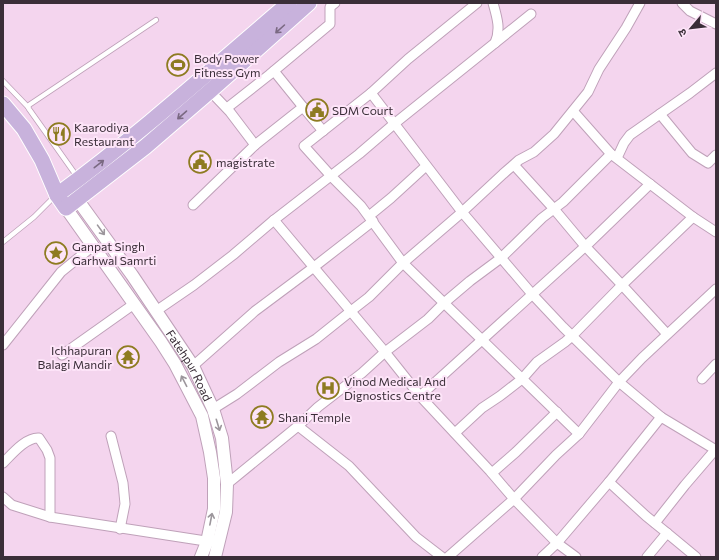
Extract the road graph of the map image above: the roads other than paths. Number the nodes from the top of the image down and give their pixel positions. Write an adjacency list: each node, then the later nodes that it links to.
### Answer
1 (289, 3): 32 (main road, one-way to 1)
2 (309, 3): 15 (main road, one-way to 15)
3 (335, 3): 12 (street)
4 (477, 3): 16 (street)
5 (493, 3): 11 (street)
6 (640, 3): 21 (street)
7 (682, 3): 10 (street)
8 (531, 14): 11 (street)
9 (156, 20): 18 (lane)
10 (716, 24)
11 (494, 43): 23 (street)
12 (274, 71): 19 (street); 20 (street)
13 (716, 72): 22 (street)
14 (3, 81): 18 (lane)
15 (210, 90): 20 (street); 33 (main road, one-way to 33)
16 (371, 93): 23 (street); 24 (street)
17 (3, 104): 32 (main road)
18 (28, 107): 32 (lane)
19 (303, 107): 24 (street); 25 (street)
20 (227, 108): 25 (street)
21 (573, 111): 27 (street); 28 (street)
22 (660, 114): 26 (street); 27 (street)
23 (394, 124): 29 (street); 30 (street)
24 (323, 131): 30 (street)
25 (255, 145): 34 (street)
26 (716, 155)
27 (614, 156): 31 (street); 35 (street)
28 (514, 164): 35 (street); 36 (street)
29 (426, 166): 36 (street); 38 (street)
30 (331, 176): 38 (street); 39 (street)
31 (650, 184): 37 (street); 43 (street)
32 (68, 187): 33 (main road); 41 (lane)
33 (71, 204): 42 (street); 52 (street, Fatehpur Road, one-way to 52)
34 (193, 205)
35 (554, 209): 43 (street); 44 (street)
36 (462, 212): 44 (street); 45 (street)
37 (693, 217): 40 (street); 47 (street)
38 (371, 219): 45 (street); 46 (street)
39 (274, 220): 46 (street); 52 (street)
40 (716, 232)
41 (3, 242)
42 (93, 246): 51 (street); 57 (street)
43 (585, 246): 47 (street); 49 (street)
44 (501, 258): 49 (street); 50 (street)
45 (403, 262): 50 (street); 53 (street)
46 (314, 267): 53 (street); 61 (street)
47 (622, 285): 54 (street); 55 (street)
48 (716, 289): 54 (street)
49 (532, 294): 55 (street); 56 (street)
50 (444, 303): 56 (street); 58 (street)
51 (134, 304): 59 (street); 84 (street, one-way to 51)
52 (156, 311): 61 (street, Fatehpur Road)
53 (351, 311): 58 (street); 66 (street)
54 (667, 334): 64 (street)
55 (572, 336): 62 (street); 64 (street)
56 (482, 340): 62 (street); 65 (street)
57 (3, 345)
58 (385, 352): 65 (street); 69 (street)
59 (62, 355)
60 (716, 364): 63 (street)
61 (192, 366): 66 (street, Fatehpur Road)
62 (522, 379): 67 (street); 70 (street)
63 (702, 380)
64 (619, 382): 68 (street); 71 (street)
65 (420, 396): 70 (street)
66 (213, 409): 77 (street, Fatehpur Road, one-way to 77)
67 (557, 412): 71 (street); 75 (street)
68 (661, 417): 73 (street); 76 (street)
69 (298, 426): 77 (street); 89 (street)
70 (455, 433): 75 (street)
71 (579, 434): 79 (street)
72 (112, 436): 82 (street)
73 (716, 450): 81 (street)
74 (3, 463): 80 (street)
75 (492, 473): 79 (street)
76 (609, 482): 81 (street); 85 (street)
77 (227, 484): 86 (street, Fatehpur Road)
78 (3, 497): 80 (street)
79 (514, 499): 85 (street); 90 (street)
80 (50, 517): 82 (street)
81 (655, 523): 83 (street)
82 (120, 529): 84 (street)
83 (668, 533): 93 (street); 94 (street)
84 (207, 542): 86 (street); 87 (street)
85 (557, 542): 91 (street); 92 (street)
86 (219, 544): 88 (street, Fatehpur Road)
87 (202, 557)
88 (215, 557)
89 (442, 557)
90 (448, 557)
91 (542, 557)
92 (576, 557)
93 (647, 557)
94 (696, 557)

